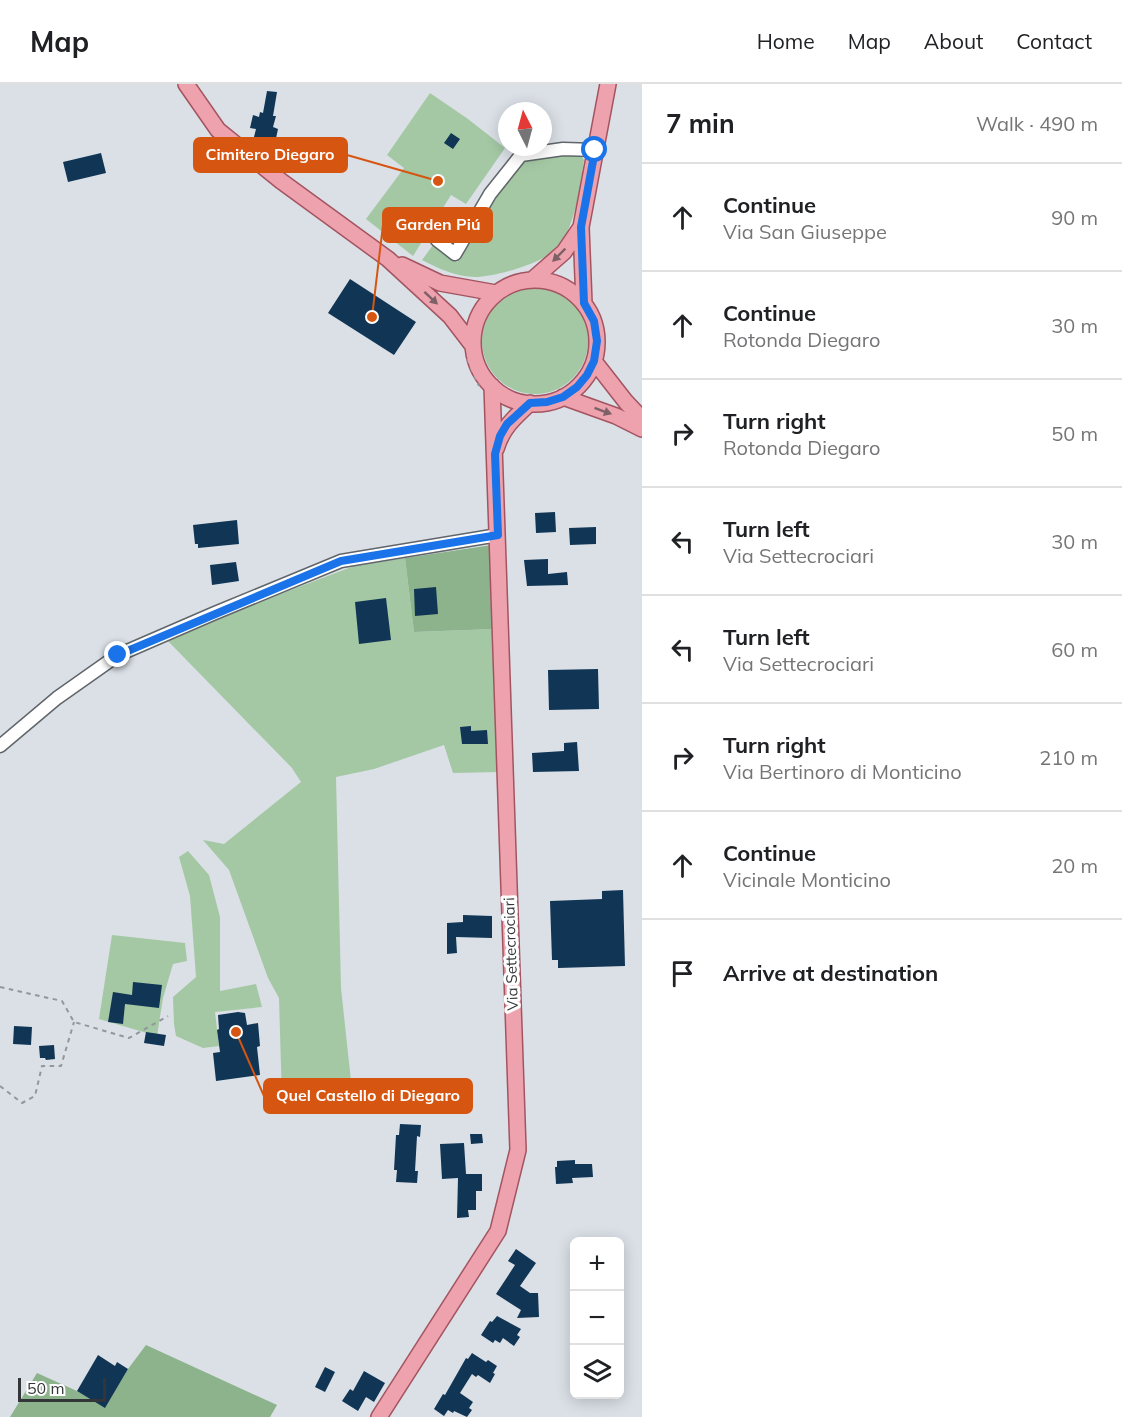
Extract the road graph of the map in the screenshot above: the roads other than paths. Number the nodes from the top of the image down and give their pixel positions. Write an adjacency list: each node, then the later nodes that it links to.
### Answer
1 (186, 84): 6 (main road)
2 (608, 84): 3 (main road)
3 (595, 150): 4 (main road); 5 (street)
4 (581, 227): 7 (main road, one-way to 7); 9 (main road)
5 (437, 240)
6 (388, 259): 8 (main road); 10 (main road, one-way to 10)
7 (532, 280): 8 (main road); 9 (main road)
8 (496, 293): 10 (main road)
9 (584, 303): 11 (main road)
10 (473, 346): 12 (main road)
11 (594, 361): 13 (main road); 15 (main road)
12 (492, 386): 14 (main road); 17 (main road, Via Settecrociari)
13 (563, 397): 14 (main road); 16 (main road, one-way to 16)
14 (530, 403): 17 (main road, Via Settecrociari)
15 (642, 419)
16 (642, 429)
17 (495, 454): 18 (main road, Via Settecrociari)
18 (498, 535): 19 (street); 20 (main road, Via Settecrociari)
19 (0, 746)
20 (379, 1417)

